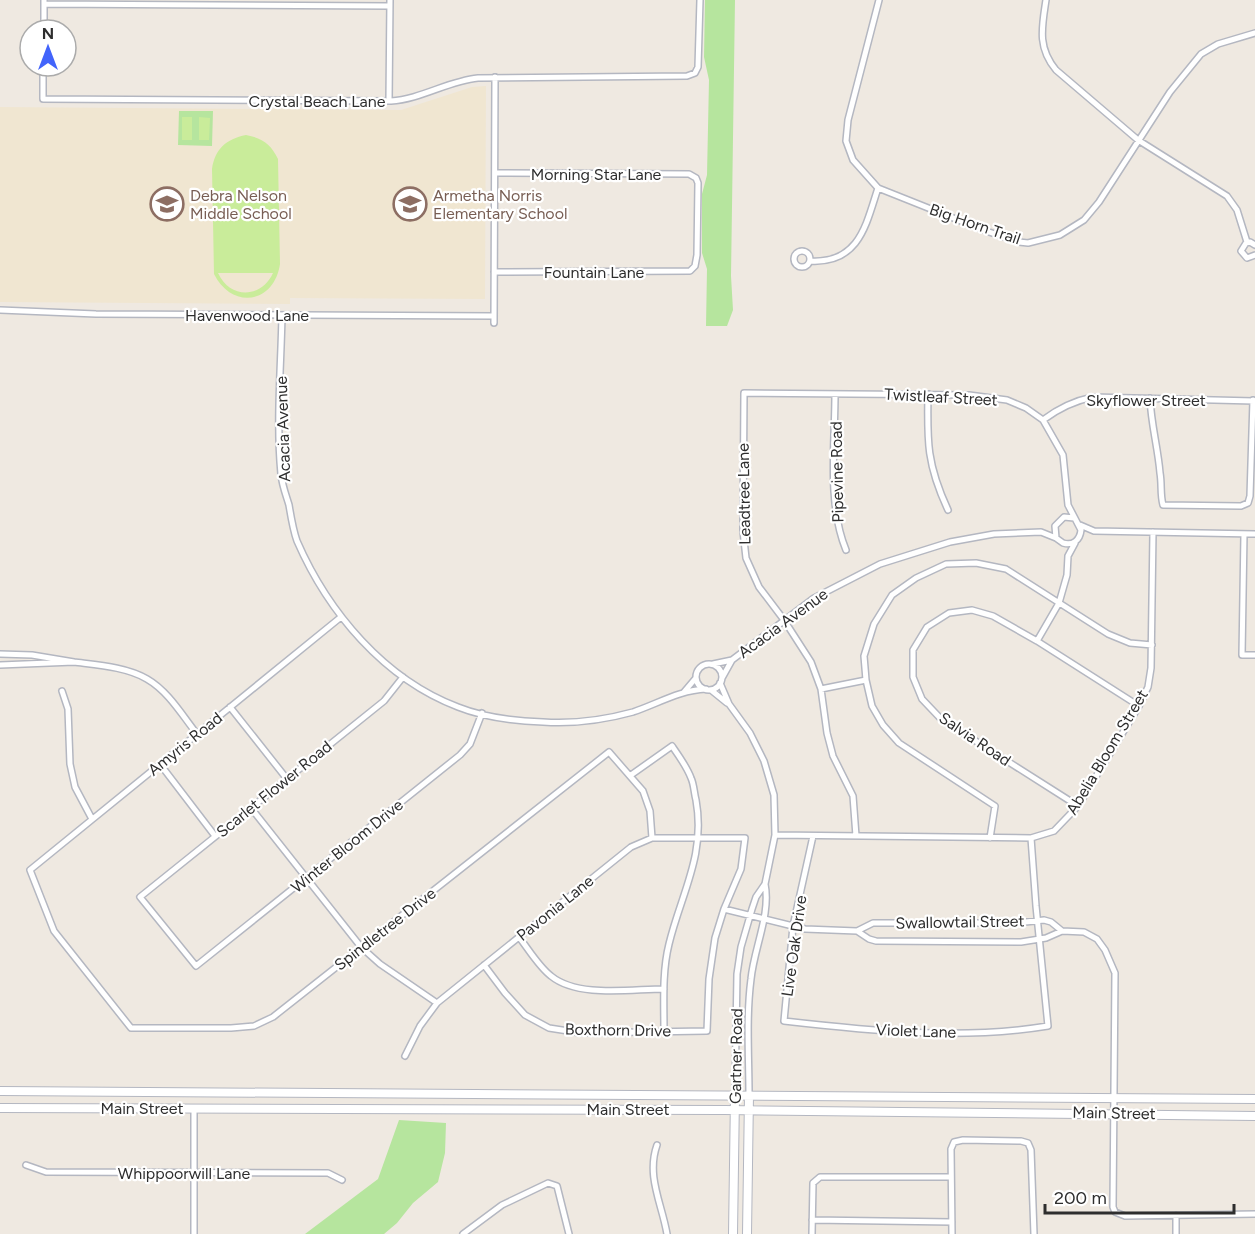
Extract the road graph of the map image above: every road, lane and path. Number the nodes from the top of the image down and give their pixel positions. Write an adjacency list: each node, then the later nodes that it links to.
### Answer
1 (700, 0): 8 (street, Crystal Beach Lane)
2 (879, 0): 13 (street, Big Horn Trail)
3 (1046, 0): 11 (street)
4 (44, 2): 5 (street); 6 (street)
5 (390, 3): 10 (street)
6 (44, 18)
7 (1255, 33): 11 (street, Big Horn Trail)
8 (495, 77): 10 (street, Crystal Beach Lane); 12 (street)
9 (43, 78): 10 (street, Crystal Beach Lane)
10 (389, 101)
11 (1138, 140): 13 (street, Big Horn Trail); 14 (street)
12 (495, 173): 18 (street, Morning Star Lane); 19 (street)
13 (878, 188): 17 (street)
14 (1247, 242): 15 (street); 16 (street)
15 (1255, 245)
16 (1255, 255)
17 (810, 261)
18 (693, 269): 19 (street, Fountain Lane)
19 (494, 272): 22 (street)
20 (0, 310): 21 (street, Havenwood Lane)
21 (282, 315): 22 (street, Havenwood Lane); 46 (street, Acacia Avenue)
22 (494, 315): 23 (street)
23 (494, 323)
24 (744, 393): 25 (street, Twistleaf Street); 47 (street, Leadtree Lane)
25 (836, 394): 26 (street, Twistleaf Street); 43 (street, Pipevine Road)
26 (928, 394): 29 (street, Twistleaf Street); 31 (street)
27 (1150, 398): 28 (street, Skyflower Street); 28 (street); 29 (street, Skyflower Street)
28 (1254, 400)
29 (1043, 420): 30 (street, Twistleaf Street)
30 (1068, 505): 32 (street, Twistleaf Street); 33 (street)
31 (948, 510)
32 (1074, 518): 33 (street); 34 (street)
33 (1060, 519): 35 (street)
34 (1080, 525): 36 (street); 42 (street)
35 (1055, 526): 37 (street, Acacia Avenue); 41 (street)
36 (1094, 531): 38 (street); 42 (street)
37 (1041, 532): 41 (street, Acacia Avenue); 47 (street, Acacia Avenue)
38 (1152, 532): 39 (street); 49 (street, Abelia Bloom Street)
39 (1244, 534): 40 (street); 51 (street)
40 (1255, 534)
41 (1058, 540): 42 (street); 44 (street)
42 (1077, 540): 44 (street)
43 (846, 550)
44 (1068, 556): 45 (street)
45 (1059, 603): 48 (street); 49 (street); 58 (street)
46 (341, 617): 56 (street, Acacia Avenue); 66 (street, Amyris Road)
47 (784, 620): 52 (street, Acacia Avenue); 61 (street, Leadtree Lane)
48 (1037, 641): 65 (street, Salvia Road); 72 (street, Salvia Road)
49 (1152, 645): 65 (street, Abelia Bloom Street)
50 (0, 654): 53 (street)
51 (1255, 655)
52 (732, 660): 54 (street); 59 (street)
53 (74, 662): 55 (street); 68 (street)
54 (711, 664): 57 (street); 59 (street)
55 (0, 665)
56 (403, 677): 67 (street, Acacia Avenue); 71 (street, Scarlet Flower Road)
57 (695, 679): 60 (street); 63 (street)
58 (866, 680): 61 (street); 81 (street)
59 (721, 681): 60 (street); 64 (street)
60 (709, 689): 63 (street, Acacia Avenue); 64 (street)
61 (821, 689): 78 (street, Leadtree Lane)
62 (62, 691): 74 (street)
63 (684, 692): 67 (street, Acacia Avenue)
64 (729, 704): 75 (street, Gartner Road)
65 (1139, 706): 72 (street, Abelia Bloom Street)
66 (230, 707): 68 (street, Amyris Road); 71 (street)
67 (482, 713): 83 (street, Winter Bloom Drive)
68 (197, 734): 69 (street, Amyris Road)
69 (160, 764): 74 (street, Amyris Road); 76 (street)
70 (631, 776): 79 (street); 80 (street); 94 (street, Spindletree Drive)
71 (287, 779): 73 (street, Scarlet Flower Road)
72 (1078, 806): 82 (street, Abelia Bloom Street)
73 (251, 808): 76 (street, Scarlet Flower Road); 83 (street)
74 (92, 819): 100 (street, Amyris Road)
75 (775, 835): 77 (street, Abelia Bloom Street); 84 (street, Gartner Road)
76 (215, 836): 96 (street, Scarlet Flower Road)
77 (813, 836): 78 (street, Abelia Bloom Street); 89 (street, Live Oak Drive)
78 (856, 836): 81 (street, Abelia Bloom Street)
79 (652, 838): 80 (street, Pavonia Lane); 92 (street, Pavonia Lane)
80 (698, 838): 85 (street, Pavonia Lane); 97 (street)
81 (990, 838): 82 (street, Abelia Bloom Street)
82 (1031, 838): 88 (street)
83 (306, 878): 94 (street); 96 (street, Winter Bloom Drive)
84 (765, 884): 86 (street, Gartner Road); 87 (street, Gartner Road)
85 (724, 909): 86 (street, Swallowtail Street); 101 (street, Boxthorn Drive)
86 (750, 915): 87 (street, Swallowtail Street); 104 (street, Gartner Road)
87 (763, 919): 89 (street, Swallowtail Street); 105 (street, Gartner Road)
88 (1037, 921): 90 (street, Swallowtail Street); 91 (street, Swallowtail Street); 93 (street)
89 (793, 926): 90 (street, Swallowtail Street); 99 (street, Live Oak Drive)
90 (857, 931): 93 (street, Swallowtail Street)
91 (1062, 931): 93 (street, Swallowtail Street); 106 (street, Swallowtail Street)
92 (519, 937): 95 (street, Pavonia Lane); 97 (street)
93 (1039, 938): 99 (street, Violet Lane)
94 (362, 947): 98 (street); 100 (street, Spindletree Drive)
95 (484, 965): 98 (street, Pavonia Lane); 101 (street, Boxthorn Drive)
96 (196, 966)
97 (664, 988): 101 (street)
98 (437, 1003): 102 (street, Pavonia Lane)
99 (784, 1021)
100 (131, 1028)
101 (664, 1032)
102 (405, 1056)
103 (0, 1091): 104 (main road, Main Street)
104 (735, 1095): 105 (main road, Main Street); 110 (main road, Gartner Road)
105 (749, 1095): 106 (main road, Main Street); 111 (main road, Gartner Road)
106 (1114, 1098): 107 (main road, Main Street); 112 (street, Swallowtail Street)
107 (1255, 1099)
108 (0, 1108): 109 (main road, Main Street)
109 (194, 1108): 110 (main road, Main Street); 116 (street)
110 (735, 1110): 111 (main road, Main Street); 127 (main road, Gartner Road)
111 (749, 1110): 112 (main road, Main Street); 128 (main road, Gartner Road)
112 (1114, 1113): 113 (main road, Main Street); 120 (street, Swallowtail Street)
113 (1255, 1116)
114 (657, 1145): 126 (street)
115 (26, 1165): 116 (street, Whippoorwill Lane)
116 (194, 1173): 118 (street, Whippoorwill Lane); 123 (street)
117 (951, 1177): 121 (street); 122 (street); 131 (street)
118 (342, 1180)
119 (1255, 1214): 120 (street)
120 (1176, 1215): 132 (street)
121 (812, 1220): 122 (street); 129 (street)
122 (952, 1222): 130 (street)
123 (194, 1234)
124 (463, 1234): 125 (street)
125 (569, 1234)
126 (667, 1234)
127 (733, 1234)
128 (747, 1234)
129 (812, 1234)
130 (952, 1234)
131 (1034, 1234)
132 (1176, 1234)

